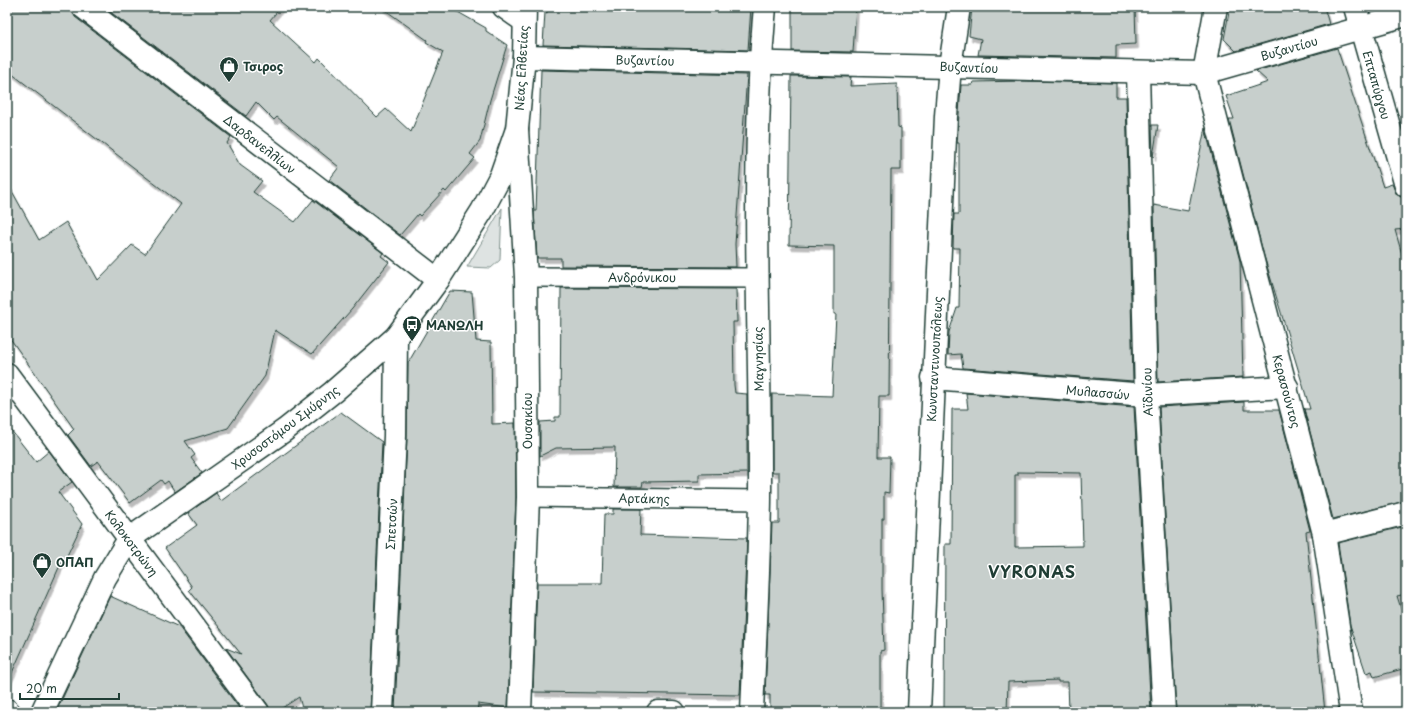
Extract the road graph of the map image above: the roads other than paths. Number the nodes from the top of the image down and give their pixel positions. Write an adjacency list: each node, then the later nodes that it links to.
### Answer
1 (83, 7): 19 (street, Δαρδανελλίων)
2 (504, 7): 7 (street)
3 (765, 7): 11 (street, Μαγνησίας)
4 (959, 7): 12 (street, Κωνσταντινουπόλεως)
5 (1216, 7): 14 (street)
6 (1355, 7): 9 (street, Επταπύργου)
7 (524, 14): 10 (street, Νέας Ελβετίας)
8 (1406, 15): 9 (street, Βυζαντίου)
9 (1360, 28): 14 (street, Βυζαντίου); 16 (street, Επταπύργου)
10 (524, 57): 11 (street, Βυζαντίου); 15 (street, Νέας Ελβετίας)
11 (760, 63): 12 (street, Βυζαντίου); 18 (street, Μαγνησίας)
12 (950, 66): 13 (street, Βυζαντίου); 22 (street, Κωνσταντινουπόλεως)
13 (1138, 72): 14 (street, Βυζαντίου); 24 (street, Αϊδινίου)
14 (1204, 73): 23 (street, Κερασούντος)
15 (517, 129): 17 (street, Ουσακίου); 19 (street, Χρυσοστόμου Σμύρνης)
16 (1406, 186)
17 (526, 277): 18 (street, Ανδρόνικου); 25 (street, Ουσακίου)
18 (757, 278): 26 (street, Μαγνησίας)
19 (438, 280): 20 (street, Χρυσοστόμου Σμύρνης)
20 (396, 336): 29 (street, Χρυσοστόμου Σμύρνης); 34 (street, Σπετσών)
21 (7, 374): 29 (street, Κολοκοτρώνη)
22 (933, 378): 24 (street, Μυλασσών); 39 (street, Κωνσταντινουπόλεως)
23 (1287, 387): 24 (street, Μυλασσών); 28 (street, Κερασούντος)
24 (1146, 395): 40 (street, Αϊδινίου)
25 (528, 497): 26 (street, Αρτάκης); 35 (street, Ουσακίου)
26 (760, 500): 38 (street, Μαγνησίας)
27 (1406, 512): 28 (street)
28 (1324, 534): 41 (street, Κερασούντος)
29 (129, 539): 32 (street, Χρυσοστόμου Σμύρνης); 33 (street, Κολοκοτρώνη)
30 (7, 710): 31 (street)
31 (9, 712)
32 (42, 712)
33 (258, 712)
34 (382, 712)
35 (520, 712)
36 (658, 712): 37 (street)
37 (674, 712)
38 (752, 712)
39 (919, 712)
40 (1164, 712)
41 (1351, 712)

